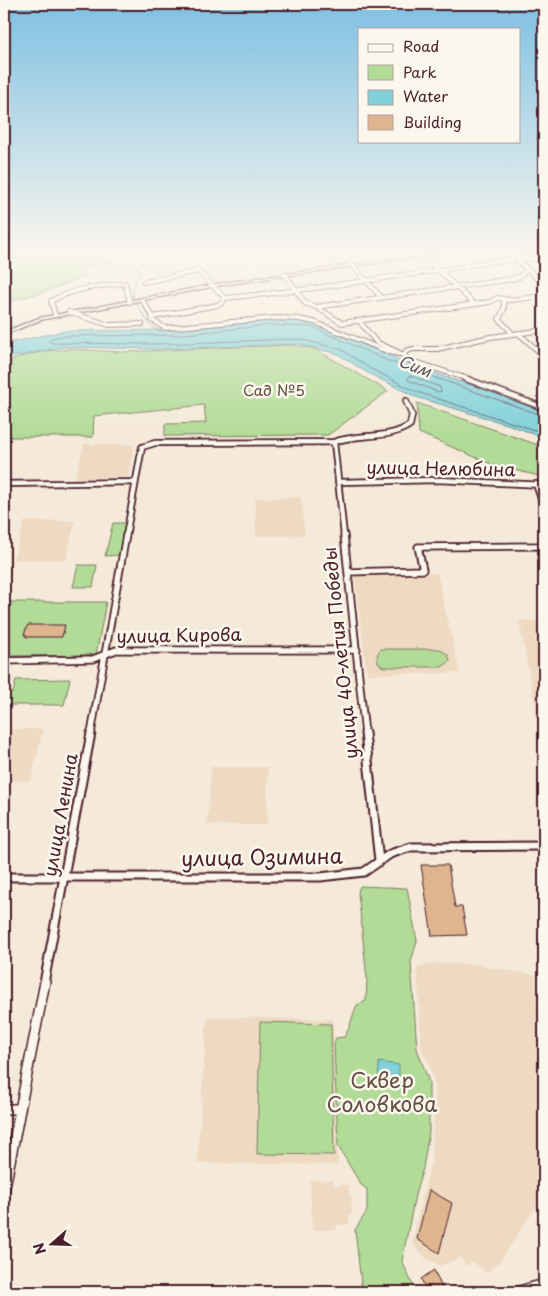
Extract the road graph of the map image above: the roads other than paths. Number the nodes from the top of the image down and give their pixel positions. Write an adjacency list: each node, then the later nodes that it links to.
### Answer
1 (74, 314): 10 (street)
2 (151, 314): 8 (street)
3 (166, 314): 8 (street)
4 (326, 314): 9 (street)
5 (408, 314): 9 (street)
6 (500, 314): 14 (street)
7 (55, 315): 13 (main road)
8 (153, 317): 15 (street)
9 (360, 322): 15 (street)
10 (142, 324)
11 (544, 330): 12 (street)
12 (518, 333): 14 (street); 16 (street)
13 (4, 334)
14 (512, 334): 15 (street)
15 (404, 355): 18 (street)
16 (544, 356)
17 (406, 400): 19 (street)
18 (544, 408)
19 (334, 442): 20 (street, улица Ленина); 21 (street, улица 40-летия Победы)
20 (135, 482): 22 (street); 29 (street, улица Ленина)
21 (338, 482): 23 (street, улица Нелюбина); 27 (street, улица 40-летия Победы)
22 (4, 484)
23 (536, 484): 24 (street, улица Нелюбина); 25 (street)
24 (544, 485)
25 (544, 508)
26 (544, 546): 27 (street)
27 (348, 572): 28 (street, улица 40-летия Победы)
28 (357, 650): 29 (street, улица Кирова); 32 (street, улица 40-летия Победы)
29 (103, 656): 30 (street, улица Кирова); 34 (street, улица Ленина)
30 (4, 661)
31 (544, 846): 32 (street, улица Озимина)
32 (379, 861): 34 (street, улица Озимина)
33 (4, 877): 34 (street, улица Озимина)
34 (66, 877): 36 (street, улица Ленина)
35 (4, 1109): 36 (street)
36 (20, 1109): 37 (street, улица Ленина)
37 (4, 1192)
38 (544, 1284): 39 (street)
39 (516, 1292)

